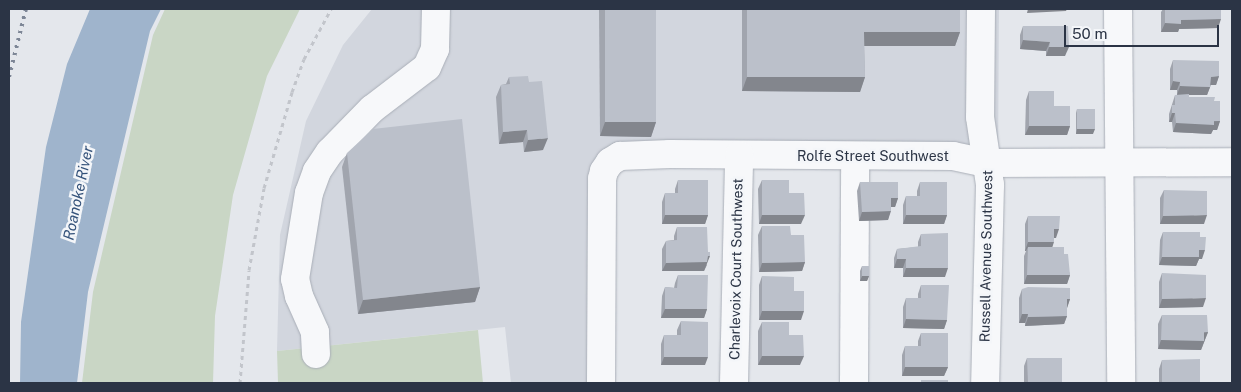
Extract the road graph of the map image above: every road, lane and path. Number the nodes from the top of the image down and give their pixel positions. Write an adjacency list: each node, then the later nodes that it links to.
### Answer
1 (331, 9): 11 (path)
2 (436, 9): 10 (street)
3 (981, 9): 9 (street, Russell Avenue Southwest)
4 (1118, 9): 7 (street)
5 (739, 155): 6 (street, Rolfe Street Southwest); 12 (street, Rolfe Street Southwest); 13 (street, Charlevoix Court Southwest)
6 (855, 156): 9 (street, Rolfe Street Southwest); 14 (street)
7 (1119, 162): 8 (street, Rolfe Street Southwest); 9 (street, Rolfe Street Southwest); 16 (street)
8 (1232, 162)
9 (987, 163): 15 (street, Russell Avenue Southwest)
10 (316, 354)
11 (240, 383)
12 (601, 383)
13 (734, 383)
14 (854, 383)
15 (985, 383)
16 (1121, 383)

